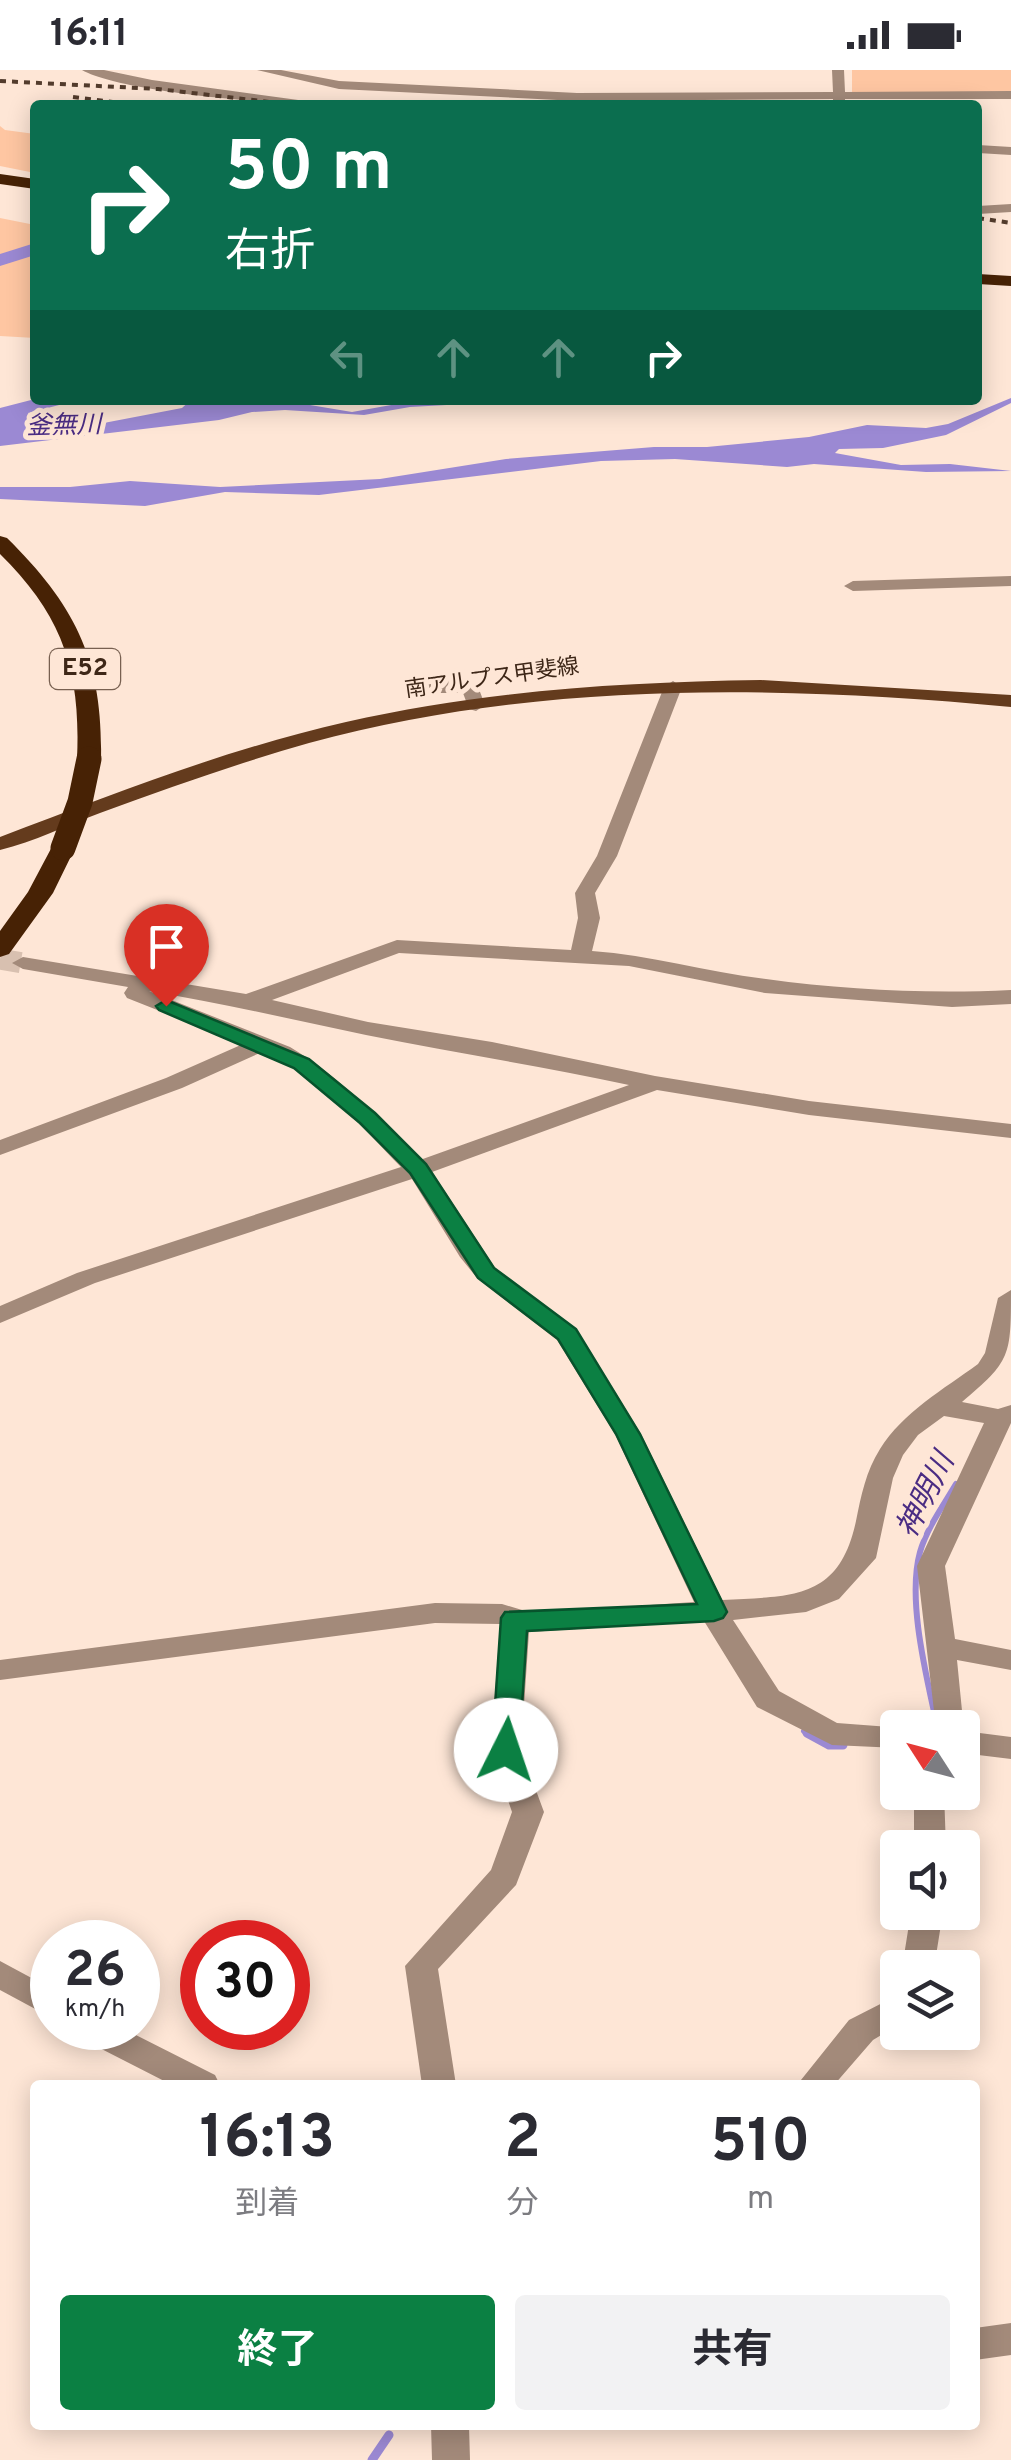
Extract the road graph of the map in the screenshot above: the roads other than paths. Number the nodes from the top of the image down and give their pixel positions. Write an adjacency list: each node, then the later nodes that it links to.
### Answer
1 (88, 70): 9 (street)
2 (262, 70): 4 (street)
3 (838, 70): 12 (street)
4 (350, 86): 7 (street); 10 (street)
5 (1011, 95): 13 (street)
6 (575, 96): 8 (street); 11 (street)
7 (464, 99): 8 (street)
8 (510, 99)
9 (290, 100)
10 (337, 100)
11 (751, 100)
12 (839, 100)
13 (888, 100)
14 (982, 149): 15 (street)
15 (1011, 151)
16 (0, 176): 17 (highway)
17 (30, 180)
18 (1011, 208): 19 (street)
19 (982, 210)
20 (982, 276): 21 (highway)
21 (1011, 278)
22 (0, 542): 30 (highway, E52, bridge)
23 (1011, 581): 24 (street)
24 (853, 586)
25 (419, 682): 28 (street)
26 (674, 687): 27 (main road, 南アルプス甲斐線); 28 (main road, 南アルプス甲斐線); 31 (street)
27 (1011, 701)
28 (476, 705): 29 (main road, 南アルプス甲斐線)
29 (0, 844)
30 (0, 948)
31 (580, 956): 34 (street); 35 (street)
32 (23, 963): 33 (street)
33 (144, 983): 35 (street); 36 (street)
34 (1011, 997)
35 (248, 1000): 37 (street)
36 (262, 1044): 39 (street); 40 (street)
37 (655, 1083): 38 (street); 40 (street)
38 (1011, 1131)
39 (0, 1148)
40 (419, 1169): 42 (street); 45 (street)
41 (1011, 1298): 43 (street)
42 (0, 1315)
43 (939, 1406): 44 (street); 45 (street)
44 (1006, 1416): 47 (street)
45 (714, 1612): 46 (street); 51 (street)
46 (514, 1618): 49 (street); 59 (street)
47 (944, 1647): 48 (street); 50 (street)
48 (1011, 1660)
49 (0, 1670)
50 (949, 1710)
51 (880, 1737)
52 (980, 1744): 53 (street)
53 (1011, 1748)
54 (0, 1974): 55 (street)
55 (30, 1992)
56 (880, 2019): 60 (street)
57 (135, 2050): 58 (street)
58 (193, 2080)
59 (438, 2080)
60 (818, 2080)
61 (1011, 2340): 62 (street)
62 (980, 2343)
63 (450, 2430): 64 (street)
64 (452, 2460)

